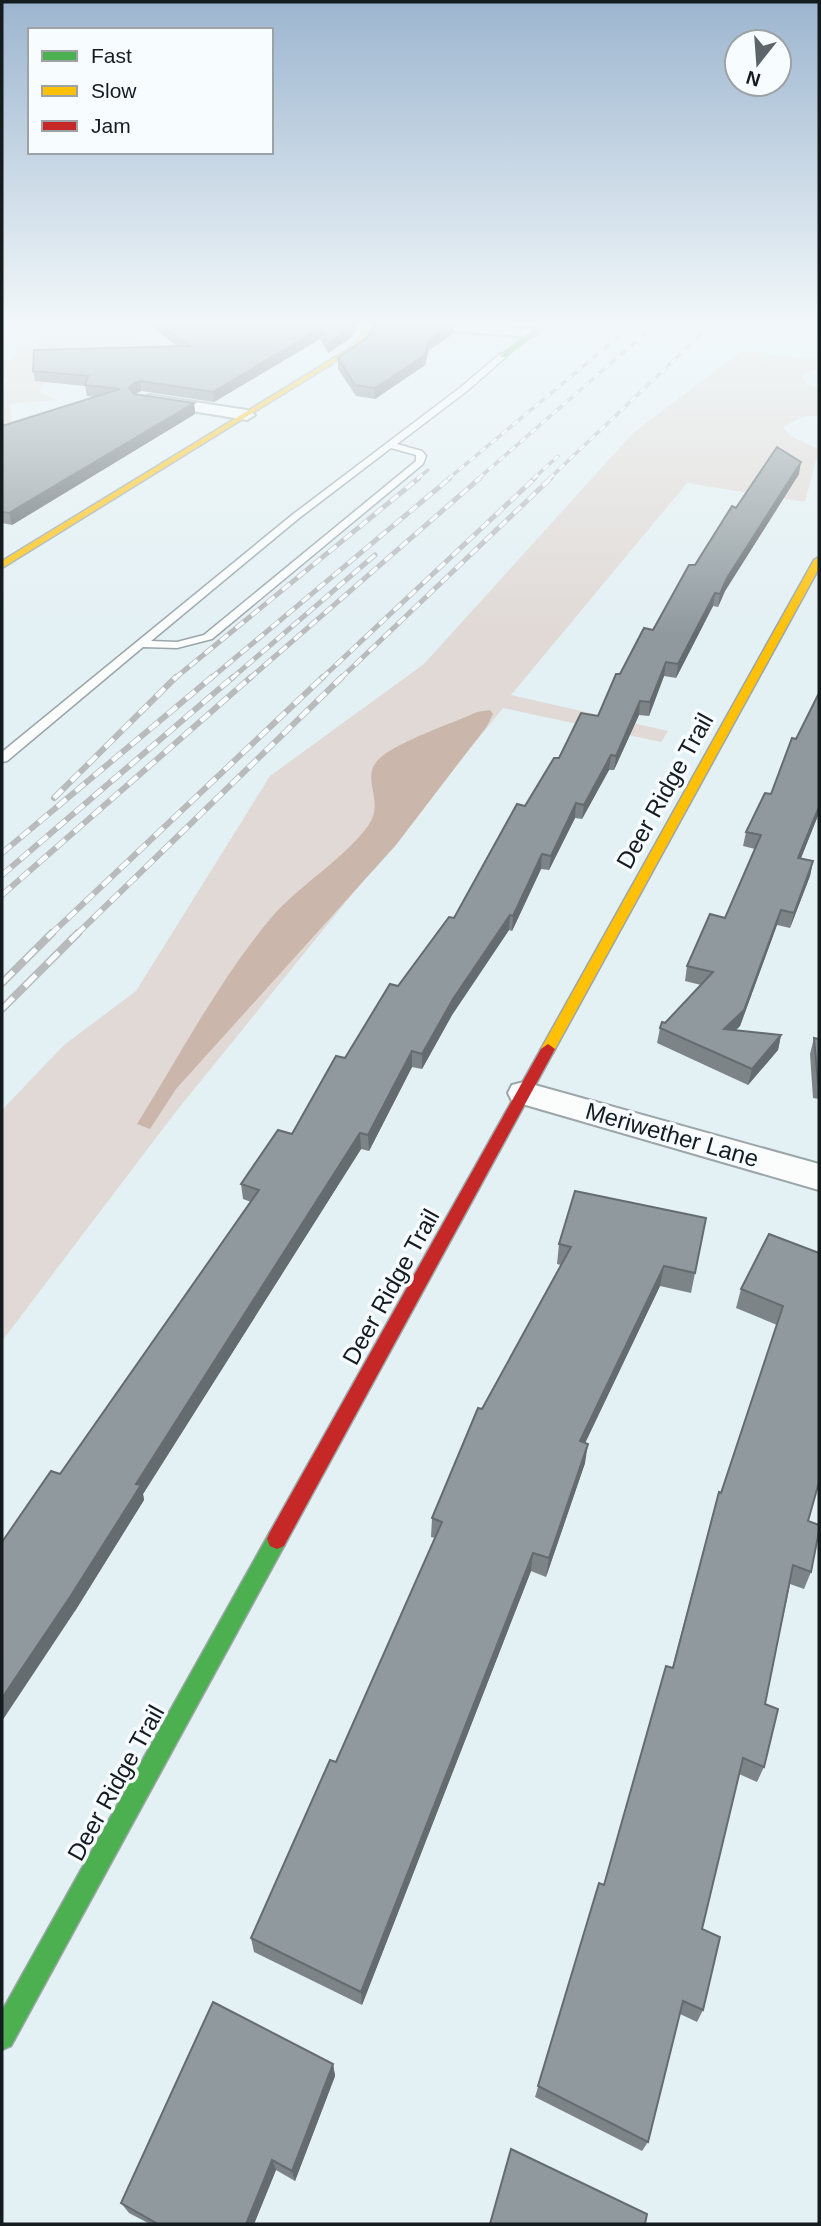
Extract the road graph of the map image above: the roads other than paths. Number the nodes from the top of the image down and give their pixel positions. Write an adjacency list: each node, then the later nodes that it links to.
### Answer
1 (228, 427): 5 (street)
2 (413, 427): 3 (lane)
3 (390, 445): 6 (lane); 6 (lane)
4 (819, 560): 8 (street, Deer Ridge Trail)
5 (2, 565)
6 (142, 644): 7 (lane)
7 (2, 758)
8 (524, 1093): 9 (street, Meriwether Lane); 10 (street, Deer Ridge Trail)
9 (819, 1177)
10 (2, 2037)

